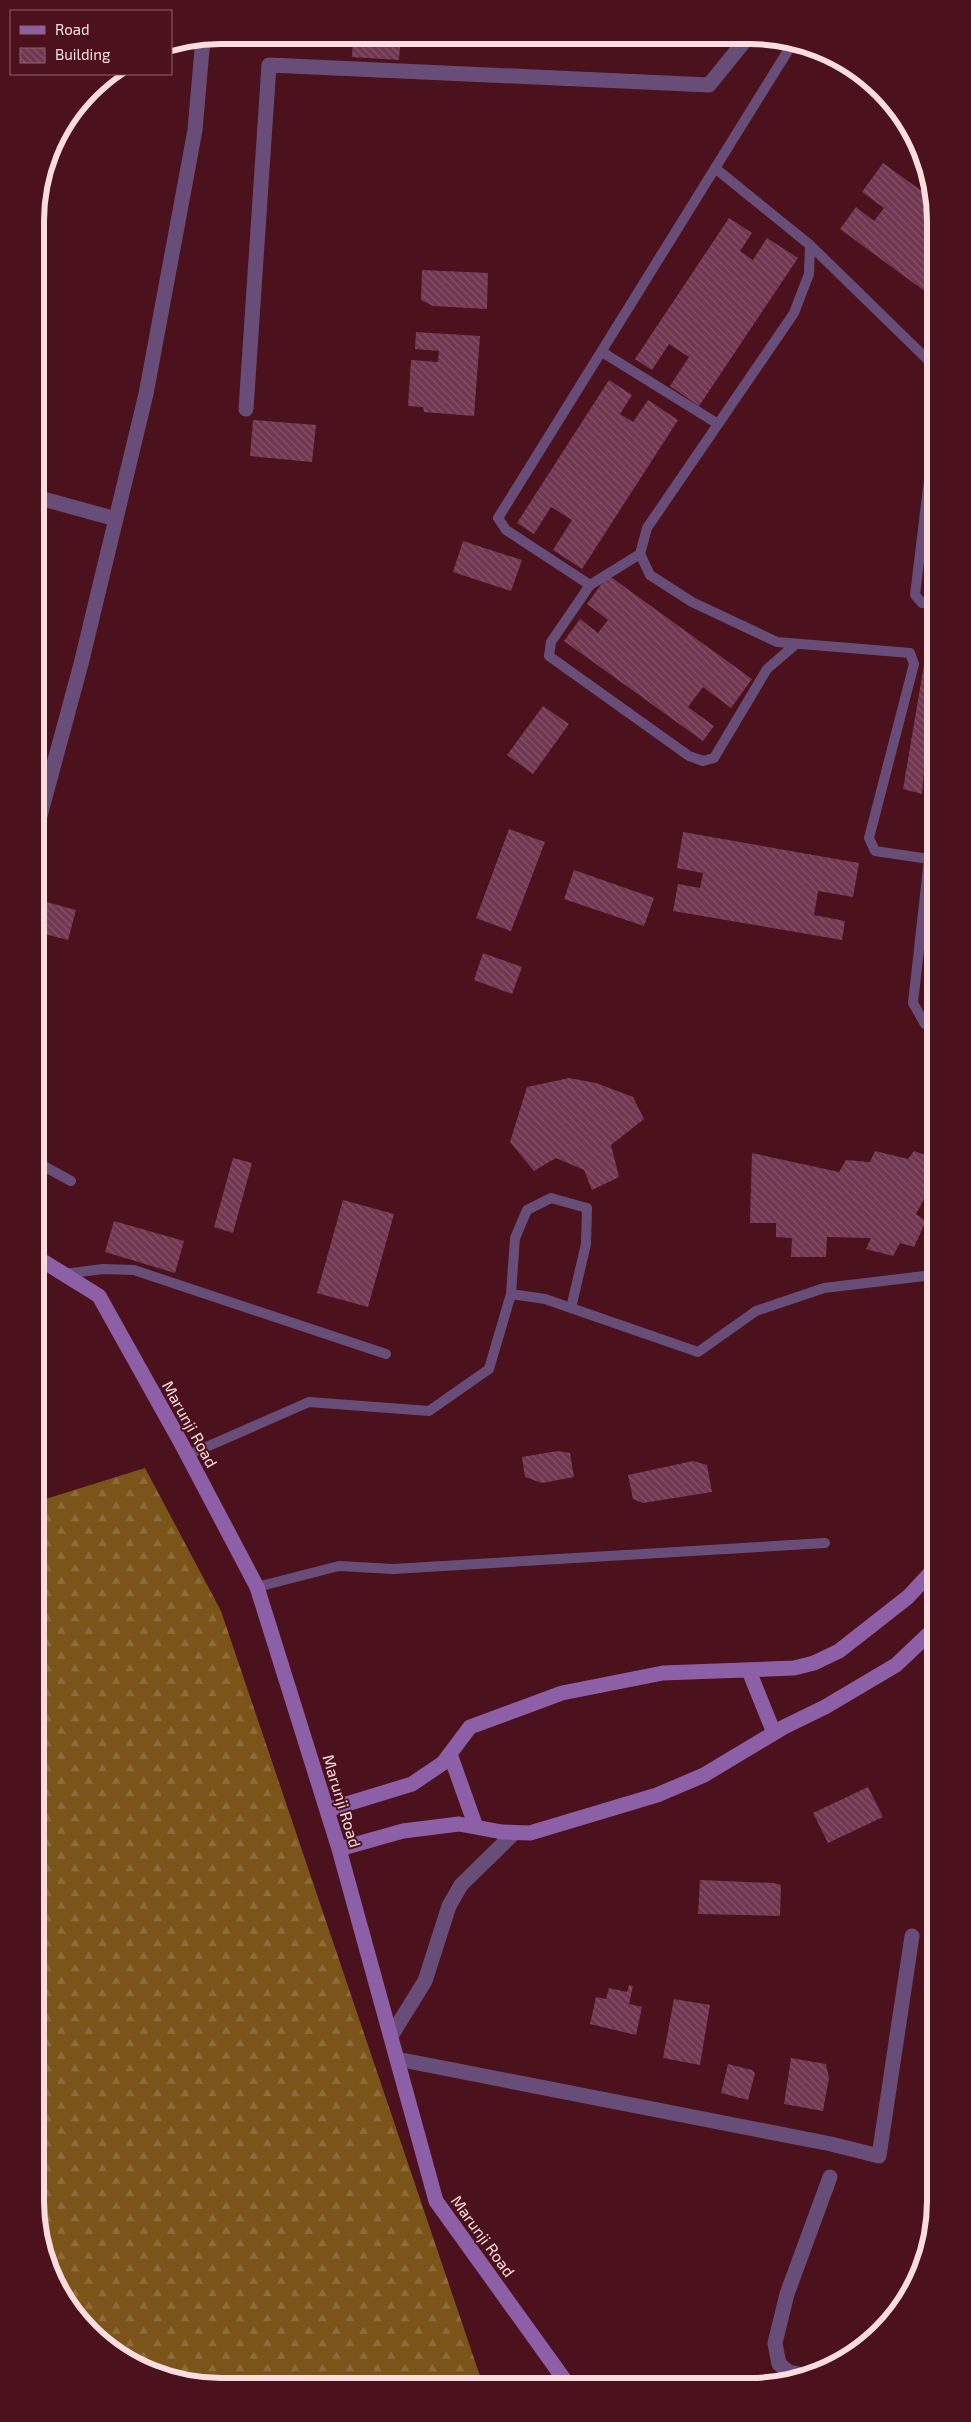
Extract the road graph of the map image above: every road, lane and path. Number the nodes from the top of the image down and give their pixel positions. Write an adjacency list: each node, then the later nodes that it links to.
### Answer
1 (742, 44): 8 (street)
2 (203, 45): 12 (street)
3 (790, 48): 4 (lane)
4 (715, 168): 5 (lane); 6 (lane)
5 (810, 244): 7 (lane); 9 (lane)
6 (602, 352): 9 (lane); 14 (lane)
7 (927, 359)
8 (246, 409)
9 (718, 424): 13 (lane)
10 (927, 494): 15 (lane)
11 (44, 499): 12 (street)
12 (116, 519): 17 (street)
13 (640, 554): 14 (lane); 16 (lane)
14 (590, 586): 16 (lane)
15 (927, 604)
16 (796, 644): 18 (lane)
17 (44, 801)
18 (927, 859)
19 (927, 884): 20 (lane)
20 (927, 1025)
21 (44, 1167): 22 (lane)
22 (71, 1181)
23 (44, 1262): 24 (street, Marunji Road)
24 (64, 1274): 28 (lane); 29 (street, Marunji Road)
25 (927, 1276): 27 (lane)
26 (511, 1294): 27 (lane); 27 (lane); 29 (lane)
27 (571, 1308)
28 (386, 1354)
29 (188, 1454): 32 (street, Marunji Road)
30 (825, 1543): 32 (lane)
31 (927, 1577): 34 (street)
32 (257, 1587): 37 (street, Marunji Road)
33 (927, 1636): 35 (street)
34 (749, 1670): 35 (street); 36 (street)
35 (774, 1733): 39 (street)
36 (450, 1754): 37 (street); 38 (street)
37 (327, 1810): 40 (street, Marunji Road)
38 (476, 1827): 39 (street); 40 (street)
39 (514, 1833): 42 (street)
40 (339, 1849): 42 (street, Marunji Road)
41 (912, 1936): 43 (street)
42 (391, 2036): 43 (street, Marunji Road)
43 (397, 2059): 46 (street, Marunji Road)
44 (830, 2178): 45 (street)
45 (793, 2373)
46 (563, 2378)

